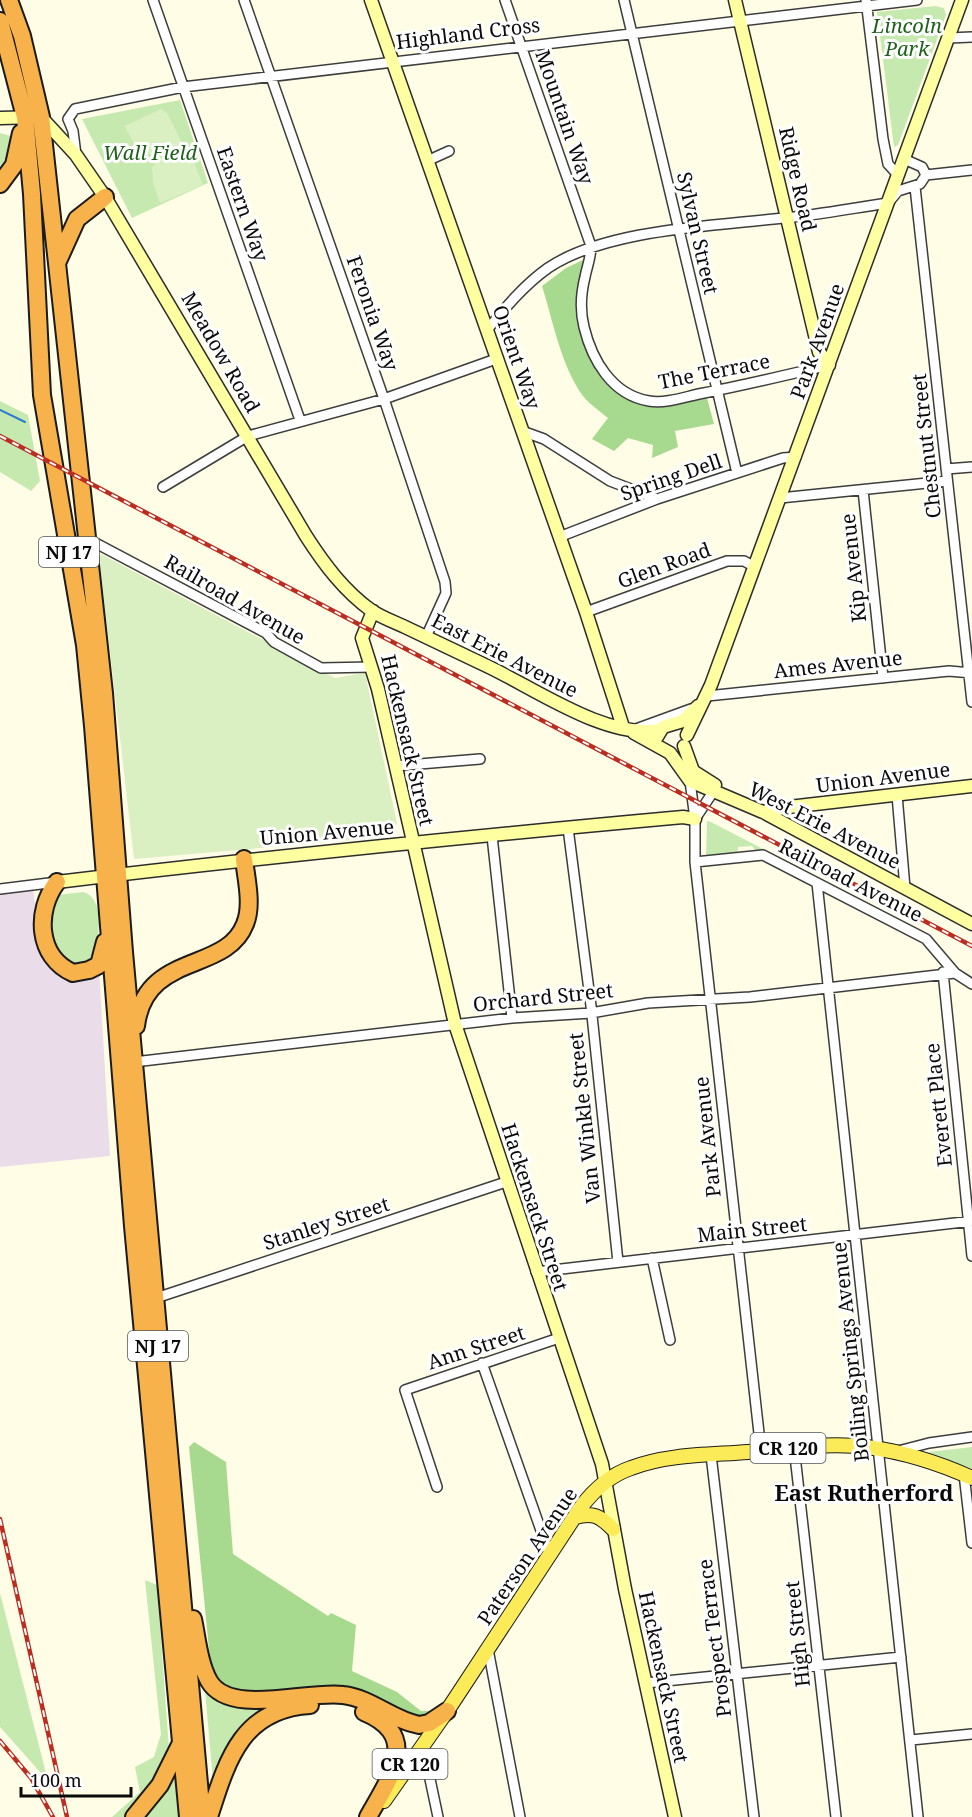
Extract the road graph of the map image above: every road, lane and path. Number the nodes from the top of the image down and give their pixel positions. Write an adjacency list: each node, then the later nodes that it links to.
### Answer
1 (9, 0): 20 (highway, NJ 17)
2 (153, 0): 19 (street, Eastern Way)
3 (244, 0): 18 (street, Feronia Way)
4 (371, 0): 17 (street, Orient Way)
5 (506, 0): 16 (street, Mountain Way)
6 (624, 0): 13 (street, Sylvan Street)
7 (735, 0): 11 (street, Ridge Road)
8 (917, 0): 10 (street, Highland Cross)
9 (962, 0): 15 (street, Park Avenue)
10 (866, 3): 11 (street, Highland Cross); 27 (street)
11 (740, 20): 13 (street, Highland Cross); 33 (street, Ridge Road)
12 (0, 22): 20 (highway, NJ 17)
13 (632, 33): 16 (street, Highland Cross); 34 (street, Sylvan Street)
14 (972, 37): 15 (street)
15 (948, 38): 24 (street, Park Avenue)
16 (522, 46): 17 (street, Highland Cross); 35 (street, Mountain Way)
17 (392, 61): 18 (street, Highland Cross); 25 (street, Orient Way)
18 (270, 75): 19 (street, Highland Cross); 41 (street, Feronia Way)
19 (183, 87): 23 (street, Highland Cross); 42 (street, Eastern Way)
20 (33, 117): 21 (street); 23 (street, Meadow Road); 29 (highway); 36 (highway, NJ 17); 83 (highway, NJ 17)
21 (0, 118)
22 (449, 151): 25 (street)
23 (76, 155): 31 (street, Meadow Road)
24 (904, 159): 27 (street, Park Avenue); 28 (street)
25 (428, 161): 37 (street, Orient Way)
26 (972, 170): 28 (street)
27 (898, 175): 32 (street, Park Avenue)
28 (926, 175): 30 (street)
29 (0, 184)
30 (915, 187): 32 (street); 47 (street, Chestnut Street)
31 (105, 197): 36 (highway); 44 (street, Meadow Road)
32 (888, 203): 33 (street); 39 (street, Park Avenue)
33 (787, 218): 34 (street); 39 (street, Ridge Road)
34 (678, 229): 35 (street); 40 (street, Sylvan Street)
35 (591, 246): 37 (street); 40 (street, The Terrace)
36 (57, 264): 55 (highway, NJ 17)
37 (487, 330): 38 (street, Orient Way)
38 (496, 359): 41 (street); 43 (street, Orient Way)
39 (829, 365): 40 (street, The Terrace); 45 (street, Park Avenue)
40 (717, 391): 48 (street, Sylvan Street)
41 (384, 399): 42 (street); 59 (street, Feronia Way)
42 (300, 420): 44 (street)
43 (522, 431): 53 (street); 54 (street, Orient Way)
44 (248, 436): 50 (street); 57 (street, Meadow Road)
45 (796, 457): 48 (street, Spring Dell); 52 (street, Park Avenue)
46 (972, 467): 47 (street)
47 (946, 469): 49 (street, Chestnut Street)
48 (737, 474): 53 (street, Spring Dell)
49 (947, 481): 51 (street); 61 (street, Chestnut Street)
50 (163, 487)
51 (863, 490): 52 (street); 62 (street, Kip Avenue)
52 (780, 498): 56 (street, Park Avenue)
53 (657, 500): 54 (street, Spring Dell)
54 (559, 537): 58 (street, Orient Way)
55 (86, 538): 60 (street, Railroad Avenue); 83 (highway, NJ 17)
56 (755, 567): 58 (street, Glen Road); 63 (street, Park Avenue)
57 (373, 611): 59 (street, East Erie Avenue); 60 (street, Hackensack Street)
58 (586, 612): 66 (street, Orient Way)
59 (426, 637): 66 (street, East Erie Avenue)
60 (372, 667): 71 (street, Hackensack Street)
61 (970, 673): 62 (street, Ames Avenue); 64 (street, Chestnut Street)
62 (883, 678): 63 (street, Ames Avenue)
63 (704, 699): 65 (street, Park Avenue); 66 (street); 68 (street, Park Avenue)
64 (972, 702)
65 (674, 724): 67 (street); 68 (street)
66 (629, 728): 67 (street, East Erie Avenue); 69 (street, East Erie Avenue)
67 (660, 730): 69 (street)
68 (685, 741): 69 (street); 72 (street)
69 (665, 750): 72 (street, West Erie Avenue)
70 (480, 759): 71 (street)
71 (395, 766): 80 (street, Hackensack Street)
72 (691, 776): 74 (street, West Erie Avenue); 76 (street); 77 (street, Park Avenue)
73 (972, 786): 75 (street, Union Avenue)
74 (713, 792): 76 (street, West Erie Avenue); 77 (street)
75 (897, 795): 76 (street, Union Avenue); 86 (street)
76 (763, 812): 86 (street, West Erie Avenue)
77 (695, 819): 78 (street, Union Avenue); 82 (street, Park Avenue)
78 (567, 828): 79 (street, Union Avenue); 96 (street, Van Winkle Street)
79 (492, 836): 80 (street, Union Avenue); 97 (street)
80 (412, 844): 81 (street, Union Avenue); 98 (street, Hackensack Street)
81 (244, 859): 83 (street, Union Avenue); 99 (highway)
82 (695, 862): 85 (street, Railroad Avenue); 95 (street, Park Avenue)
83 (111, 876): 84 (street, Union Avenue); 88 (highway, NJ 17); 99 (highway, NJ 17)
84 (57, 882): 87 (street, Union Avenue); 88 (highway)
85 (817, 883): 90 (street, Railroad Avenue); 94 (street, Boiling Springs Avenue)
86 (905, 888): 89 (street, West Erie Avenue)
87 (0, 889)
88 (108, 924): 134 (highway, NJ 17)
89 (972, 924)
90 (938, 951): 91 (street, Railroad Avenue); 92 (street, Everett Place)
91 (955, 973): 92 (street, Orchard Street); 93 (street, Railroad Avenue)
92 (944, 975): 94 (street, Orchard Street); 101 (street, Everett Place)
93 (972, 984)
94 (829, 987): 95 (street, Orchard Street); 102 (street, Boiling Springs Avenue)
95 (711, 1000): 96 (street, Orchard Street); 103 (street, Park Avenue)
96 (591, 1013): 97 (street, Orchard Street); 106 (street, Van Winkle Street)
97 (512, 1018): 98 (street, Orchard Street)
98 (455, 1024): 99 (street, Orchard Street); 100 (street, Hackensack Street)
99 (134, 1053): 108 (highway, NJ 17)
100 (506, 1182): 107 (street, Hackensack Street); 108 (street, Stanley Street)
101 (970, 1221): 102 (street, Main Street); 104 (street, Everett Place)
102 (855, 1236): 103 (street, Main Street); 114 (street, Boiling Springs Avenue)
103 (739, 1249): 105 (street, Main Street); 115 (street, Park Avenue)
104 (972, 1256)
105 (652, 1258): 106 (street, Main Street); 110 (street)
106 (618, 1262): 107 (street, Main Street)
107 (536, 1272): 109 (street, Hackensack Street)
108 (156, 1298): 124 (highway, NJ 17)
109 (560, 1338): 111 (street, Ann Street); 119 (street, Hackensack Street)
110 (670, 1340)
111 (482, 1364): 120 (street, Ann Street); 125 (street)
112 (972, 1437): 116 (street)
113 (794, 1447): 114 (main road, Paterson Avenue / CR 120); 115 (main road, Paterson Avenue / CR 120); 128 (street, High Street)
114 (878, 1449): 116 (main road, Paterson Avenue / CR 120); 127 (street, Boiling Springs Avenue)
115 (760, 1451): 117 (main road, Paterson Avenue / CR 120)
116 (896, 1451): 118 (main road, Paterson Avenue / CR 120)
117 (711, 1455): 119 (main road, Paterson Avenue / CR 120); 129 (street, Prospect Terrace)
118 (968, 1476): 123 (street)
119 (605, 1482): 121 (main road, Paterson Avenue / CR 120); 122 (street, Hackensack Street)
120 (437, 1487)
121 (575, 1517): 122 (main road); 125 (main road, Paterson Avenue / CR 120)
122 (613, 1529): 130 (street, Hackensack Street)
123 (972, 1543)
124 (178, 1553): 131 (highway); 138 (highway, NJ 17)
125 (550, 1556): 126 (main road, Paterson Avenue / CR 120)
126 (488, 1650): 131 (main road, Paterson Avenue / CR 120); 142 (street)
127 (901, 1657): 128 (street); 133 (street, Boiling Springs Avenue)
128 (819, 1665): 129 (street); 145 (street, High Street)
129 (736, 1673): 130 (street); 144 (street, Prospect Terrace)
130 (646, 1683): 143 (street, Hackensack Street)
131 (447, 1711): 135 (main road, Paterson Avenue / CR 120)
132 (972, 1734): 133 (street)
133 (911, 1740): 146 (street, Boiling Springs Avenue)
134 (182, 1743): 136 (highway); 137 (highway, NJ 17)
135 (423, 1746): 140 (main road, Paterson Avenue / CR 120); 141 (street)
136 (134, 1817)
137 (188, 1817)
138 (202, 1817)
139 (208, 1817): 140 (highway)
140 (370, 1817)
141 (438, 1817)
142 (520, 1817)
143 (675, 1817)
144 (754, 1817)
145 (836, 1817)
146 (918, 1817)

